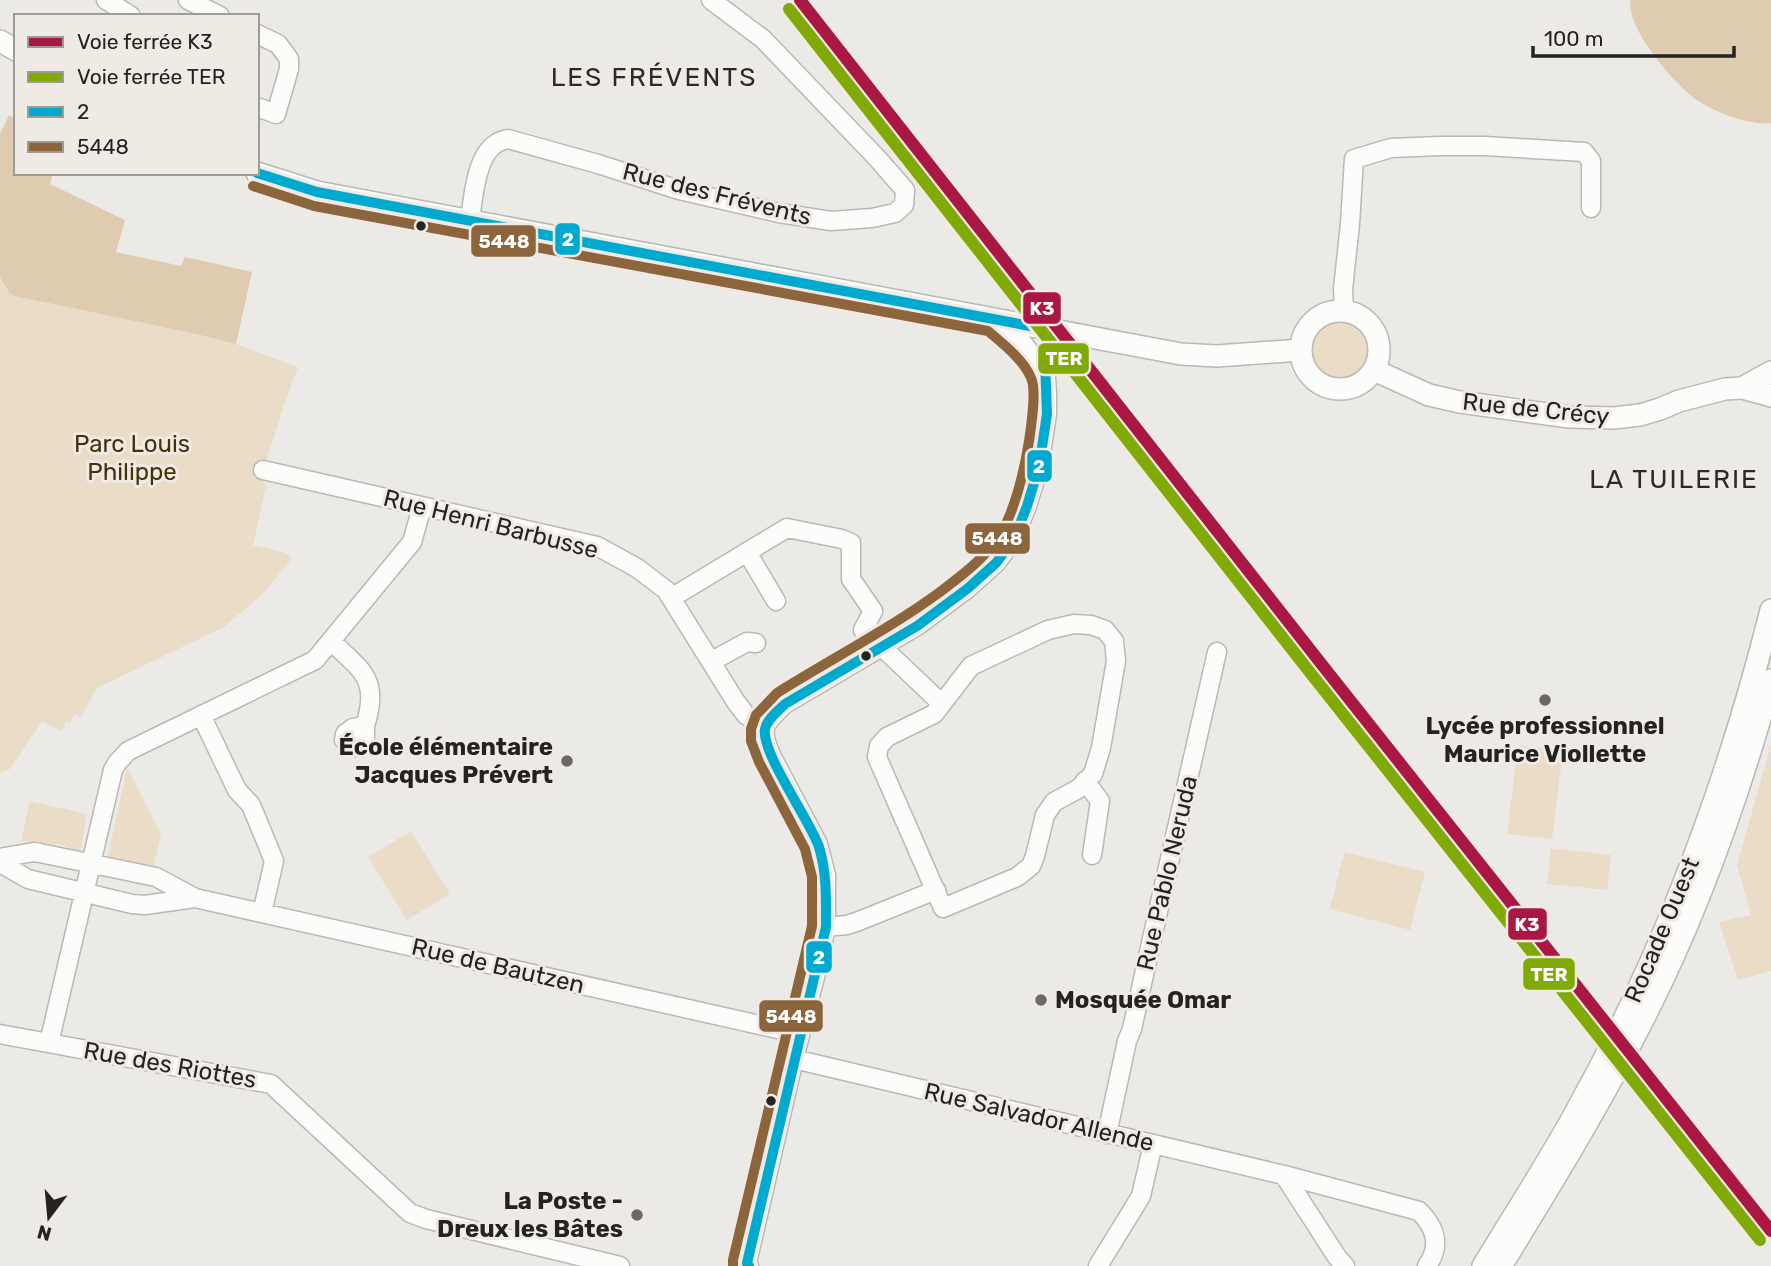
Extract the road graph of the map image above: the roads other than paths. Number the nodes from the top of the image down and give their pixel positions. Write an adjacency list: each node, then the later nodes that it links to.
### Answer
1 (106, 0): 4 (street)
2 (188, 0): 5 (street)
3 (711, 0): 10 (street, Rue des Frévents)
4 (128, 14)
5 (216, 14)
6 (259, 35): 7 (street)
7 (259, 108)
8 (259, 174): 10 (main road)
9 (1591, 208): 11 (street)
10 (470, 221): 12 (main road)
11 (1344, 311): 15 (main road); 17 (main road)
12 (994, 318): 13 (main road); 16 (street)
13 (1026, 325): 14 (main road); 16 (street)
14 (1057, 331): 15 (main road); 16 (street)
15 (1300, 350): 17 (main road)
16 (1046, 368): 30 (street)
17 (1374, 370): 19 (main road, Rue de Crécy)
18 (1771, 372): 19 (main road, Rue de Crécy)
19 (1742, 387): 20 (main road, Rue de Crécy)
20 (1771, 396)
21 (263, 470): 22 (street, Rue Henri Barbusse)
22 (422, 507): 24 (street, Rue Henri Barbusse); 28 (street)
23 (747, 552): 24 (street); 25 (street); 27 (street)
24 (671, 598): 32 (street, Rue Henri Barbusse)
25 (776, 601)
26 (1771, 610): 47 (main road, Rocade Ouest)
27 (863, 630)
28 (331, 640): 35 (street); 36 (street)
29 (757, 643): 32 (street)
30 (881, 646): 34 (street); 37 (street)
31 (1217, 652): 53 (street, Rue Pablo Neruda)
32 (712, 662): 37 (street, Rue Henri Barbusse)
33 (1771, 680): 47 (main road, Rocade Ouest)
34 (942, 704): 38 (street); 42 (street)
35 (201, 715): 41 (street); 45 (street)
36 (365, 726)
37 (764, 727): 46 (street)
38 (1086, 782): 39 (street); 42 (street)
39 (1092, 855)
40 (0, 860): 41 (street, Rue de Bautzen); 43 (street, Rue de Bautzen)
41 (92, 864): 43 (street); 44 (street, Rue de Bautzen)
42 (936, 890): 46 (street)
43 (85, 892): 44 (street, Rue de Bautzen); 50 (street)
44 (195, 898): 45 (street, Rue de Bautzen)
45 (262, 913): 49 (street, Rue de Bautzen)
46 (826, 927): 49 (street)
47 (1639, 1009): 52 (main road, Rocade Ouest)
48 (0, 1034): 50 (street, Rue des Riottes)
49 (800, 1034): 51 (street)
50 (49, 1043): 56 (street, Rue des Riottes)
51 (794, 1059): 53 (street, Rue Salvador Allende); 57 (street)
52 (1609, 1067): 61 (main road, Rocade Ouest); 62 (main road, Rocade Ouest)
53 (1107, 1134): 54 (street, Rue Salvador Allende)
54 (1153, 1144): 55 (street, Rue Salvador Allende); 58 (street)
55 (1284, 1175): 59 (street); 60 (street, Rue Salvador Allende)
56 (620, 1266)
57 (749, 1266)
58 (1098, 1266)
59 (1345, 1266)
60 (1427, 1266)
61 (1483, 1266)
62 (1501, 1266)

